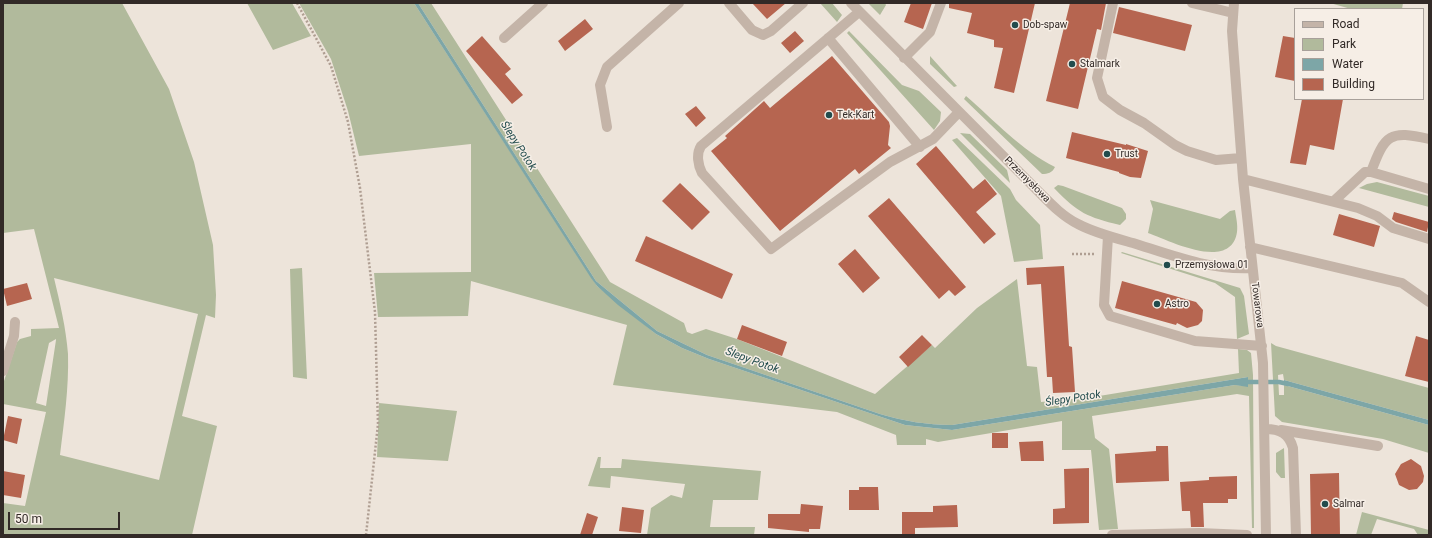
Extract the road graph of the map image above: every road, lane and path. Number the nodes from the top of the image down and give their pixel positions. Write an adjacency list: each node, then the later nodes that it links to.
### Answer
1 (297, 3): 35 (path)
2 (543, 3): 12 (street)
3 (679, 3): 16 (street)
4 (729, 3): 5 (street)
5 (803, 3)
6 (851, 3): 11 (street, Przemysłowa)
7 (941, 3): 14 (street)
8 (1113, 3): 19 (street)
9 (1192, 3): 10 (street)
10 (1233, 8): 19 (street, Towarowa)
11 (860, 12): 13 (street); 14 (street, Przemysłowa)
12 (504, 38)
13 (828, 38): 18 (street); 18 (street)
14 (904, 58): 15 (street, Przemysłowa)
15 (959, 112): 18 (street); 24 (street, Przemysłowa)
16 (607, 127)
17 (1429, 140): 20 (street)
18 (920, 147)
19 (1241, 158): 21 (street, Towarowa)
20 (1371, 172): 22 (street); 23 (street)
21 (1243, 179): 23 (street); 26 (street, Towarowa)
22 (1429, 189)
23 (1334, 201): 25 (street)
24 (1108, 236): 27 (street, Przemysłowa); 30 (street)
25 (1429, 239)
26 (1250, 247): 27 (street, Towarowa); 28 (street)
27 (1252, 268): 30 (street, Towarowa)
28 (1429, 302)
29 (15, 322): 31 (street)
30 (1262, 346): 32 (street, Towarowa)
31 (3, 371)
32 (1265, 429): 33 (street); 38 (street, Towarowa)
33 (1279, 430): 34 (street); 39 (street)
34 (1378, 446)
35 (366, 535)
36 (1112, 535): 37 (street)
37 (1247, 535)
38 (1266, 535)
39 (1296, 535)

